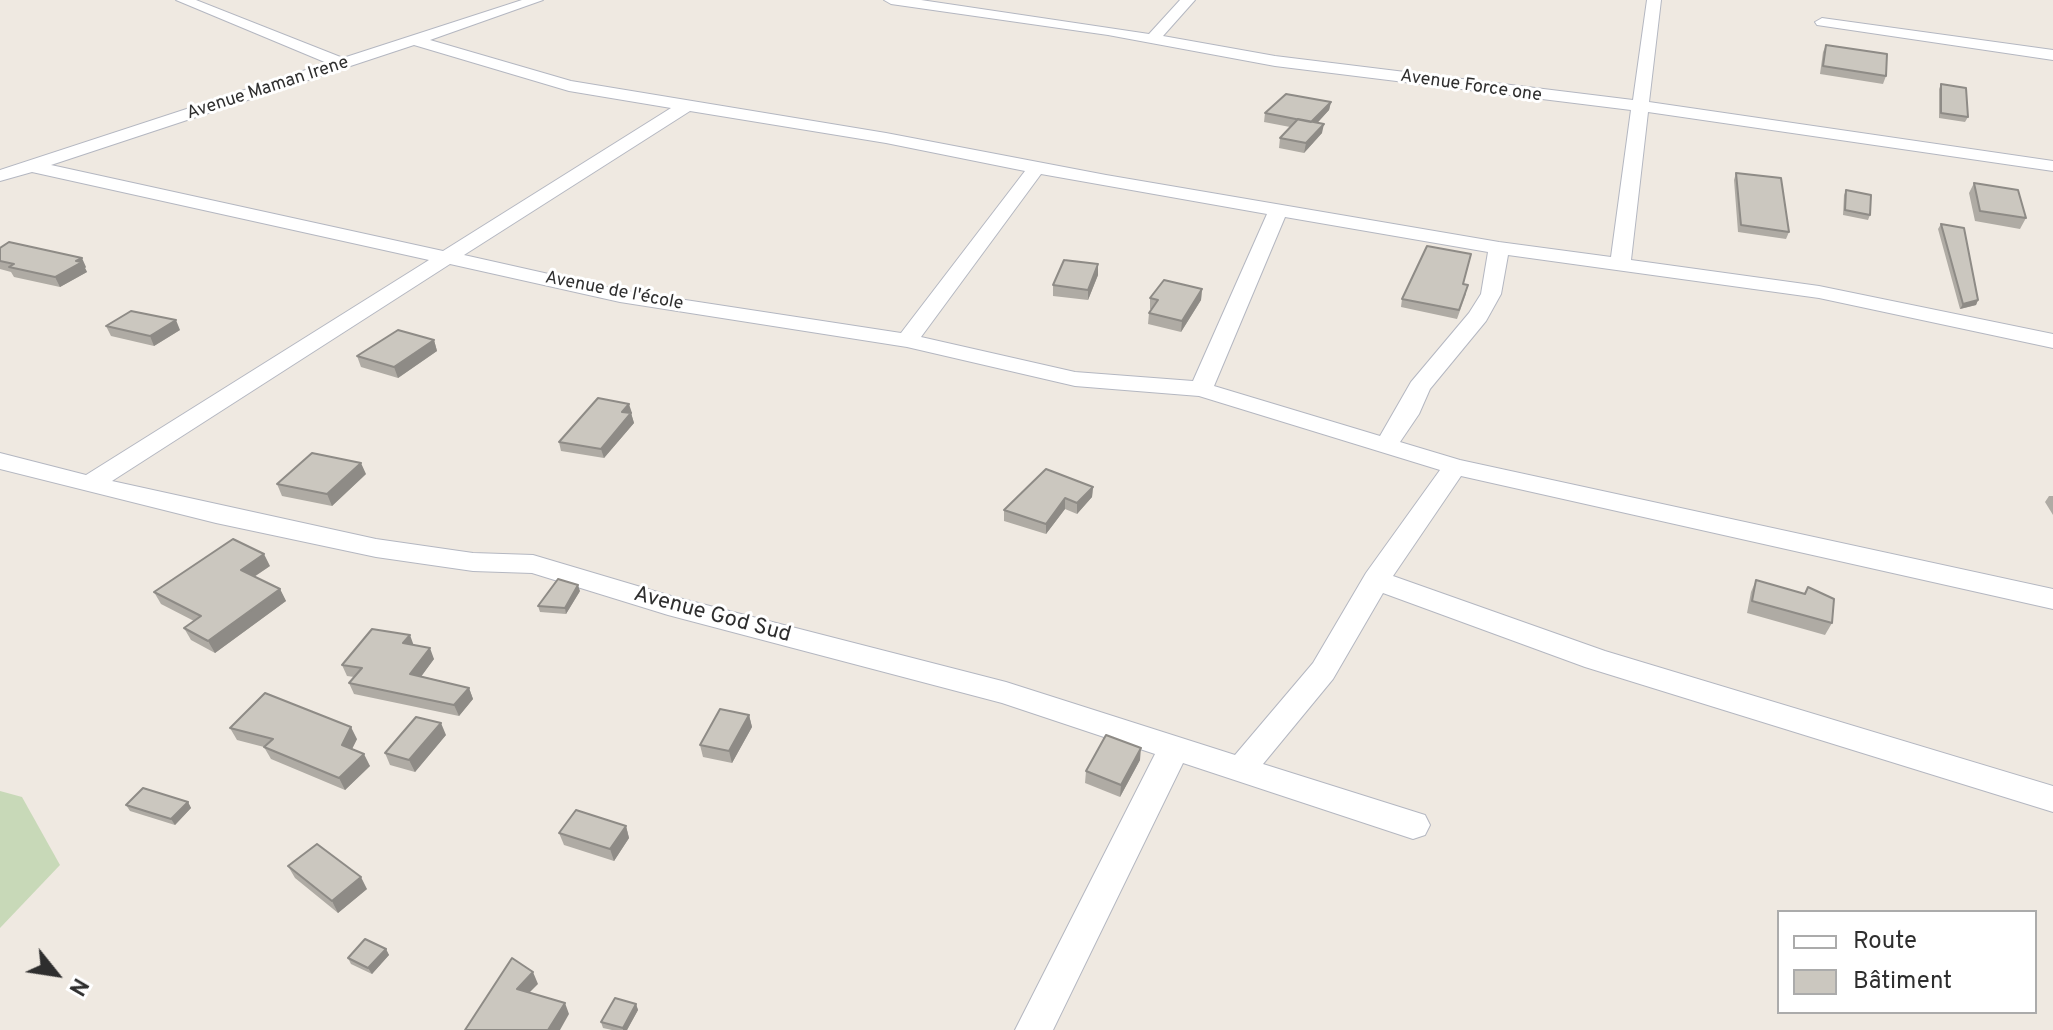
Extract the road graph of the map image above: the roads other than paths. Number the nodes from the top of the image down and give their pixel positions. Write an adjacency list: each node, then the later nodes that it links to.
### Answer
1 (183, 0): 10 (street)
2 (536, 0): 8 (street, Avenue Maman Irene)
3 (891, 0): 7 (street, Avenue Force one)
4 (1188, 0): 7 (street)
5 (1654, 0): 12 (street)
6 (1822, 22): 9 (street)
7 (1153, 38): 12 (street, Avenue Force one)
8 (417, 41): 10 (street, Avenue Maman Irene); 11 (street)
9 (2053, 55)
10 (343, 64): 13 (street, Avenue Maman Irene)
11 (684, 107): 15 (street); 19 (street)
12 (1643, 108): 14 (street, Avenue Force one); 20 (street)
13 (31, 166): 16 (street, Avenue Maman Irene); 19 (street, Avenue de l'école)
14 (2053, 166)
15 (1037, 167): 17 (street); 21 (street)
16 (0, 176)
17 (1278, 211): 18 (street); 23 (street)
18 (1499, 248): 20 (street); 24 (street)
19 (451, 257): 21 (street, Avenue de l'école); 27 (street)
20 (1620, 264): 22 (street)
21 (907, 340): 23 (street, Avenue de l'école)
22 (2053, 341)
23 (1201, 389): 24 (street, Avenue de l'école)
24 (1387, 443): 26 (street, Avenue de l'école)
25 (0, 461): 27 (street, Avenue God Sud)
26 (1455, 467): 28 (street); 29 (street, Avenue de l'école)
27 (89, 484): 30 (street, Avenue God Sud)
28 (1376, 580): 31 (street); 32 (street)
29 (2053, 599)
30 (1175, 746): 31 (street, Avenue God Sud); 34 (street)
31 (1241, 771): 33 (street, Avenue God Sud)
32 (2053, 799)
33 (1413, 825)
34 (1034, 1030)

